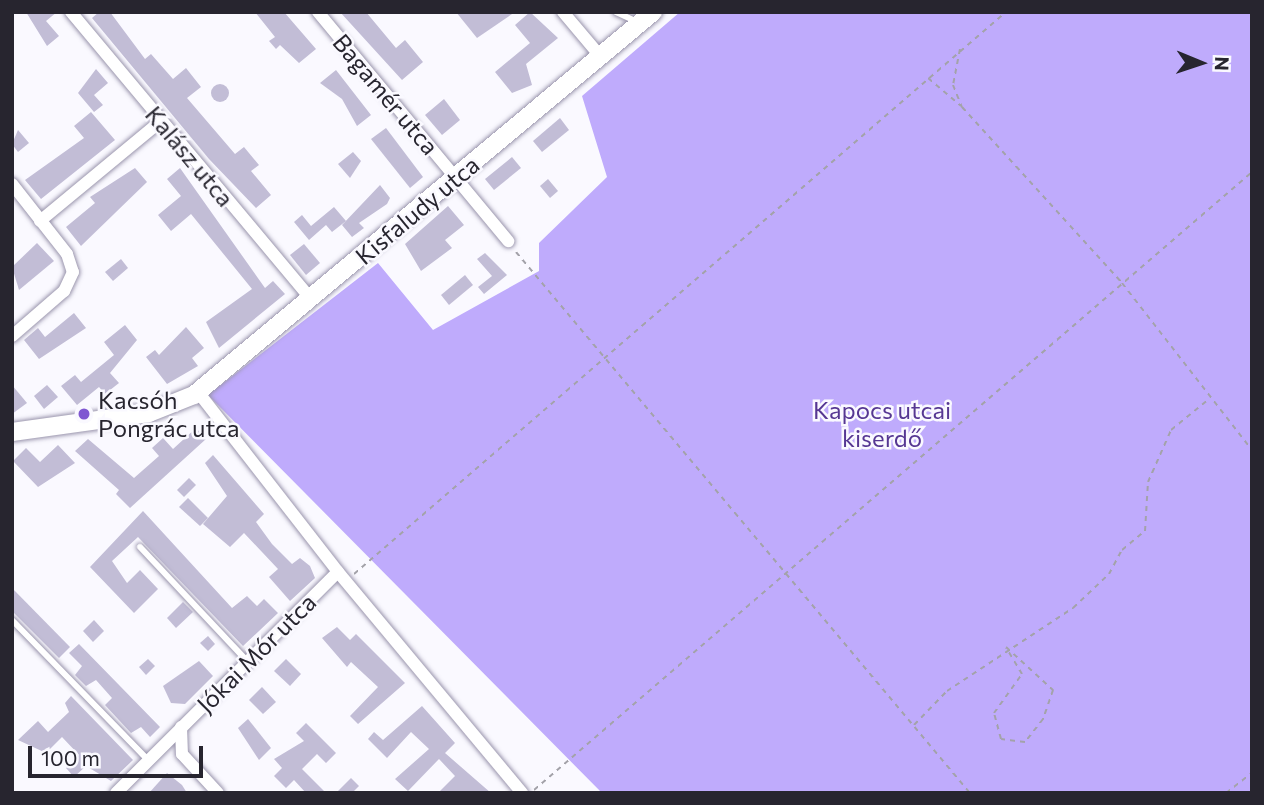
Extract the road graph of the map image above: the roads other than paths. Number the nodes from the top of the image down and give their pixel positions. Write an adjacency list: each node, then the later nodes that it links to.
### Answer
1 (71, 12): 7 (street, Kalász utca)
2 (317, 12): 8 (street, Bagamér utca)
3 (563, 12): 6 (street)
4 (617, 12): 5 (lane)
5 (647, 18): 6 (street, Kisfaludy utca)
6 (601, 57): 8 (street, Kisfaludy utca)
7 (161, 121): 10 (street); 12 (street, Kalász utca)
8 (456, 177): 11 (street, Bagamér utca); 12 (street, Kisfaludy utca)
9 (12, 184): 10 (street)
10 (45, 217): 13 (street)
11 (508, 241)
12 (311, 299): 14 (street, Kisfaludy utca)
13 (12, 336)
14 (198, 392): 15 (street, Kisfaludy utca); 17 (street)
15 (12, 432)
16 (140, 547): 19 (lane)
17 (342, 577): 19 (street, Jókai Mór utca); 25 (street)
18 (12, 620): 21 (lane)
19 (247, 661): 20 (street, Jókai Mór utca)
20 (182, 726): 21 (street, Jókai Mór utca); 22 (street)
21 (150, 759): 22 (street); 23 (street, Jókai Mór utca)
22 (187, 762): 24 (street)
23 (116, 793)
24 (218, 793)
25 (522, 793)

